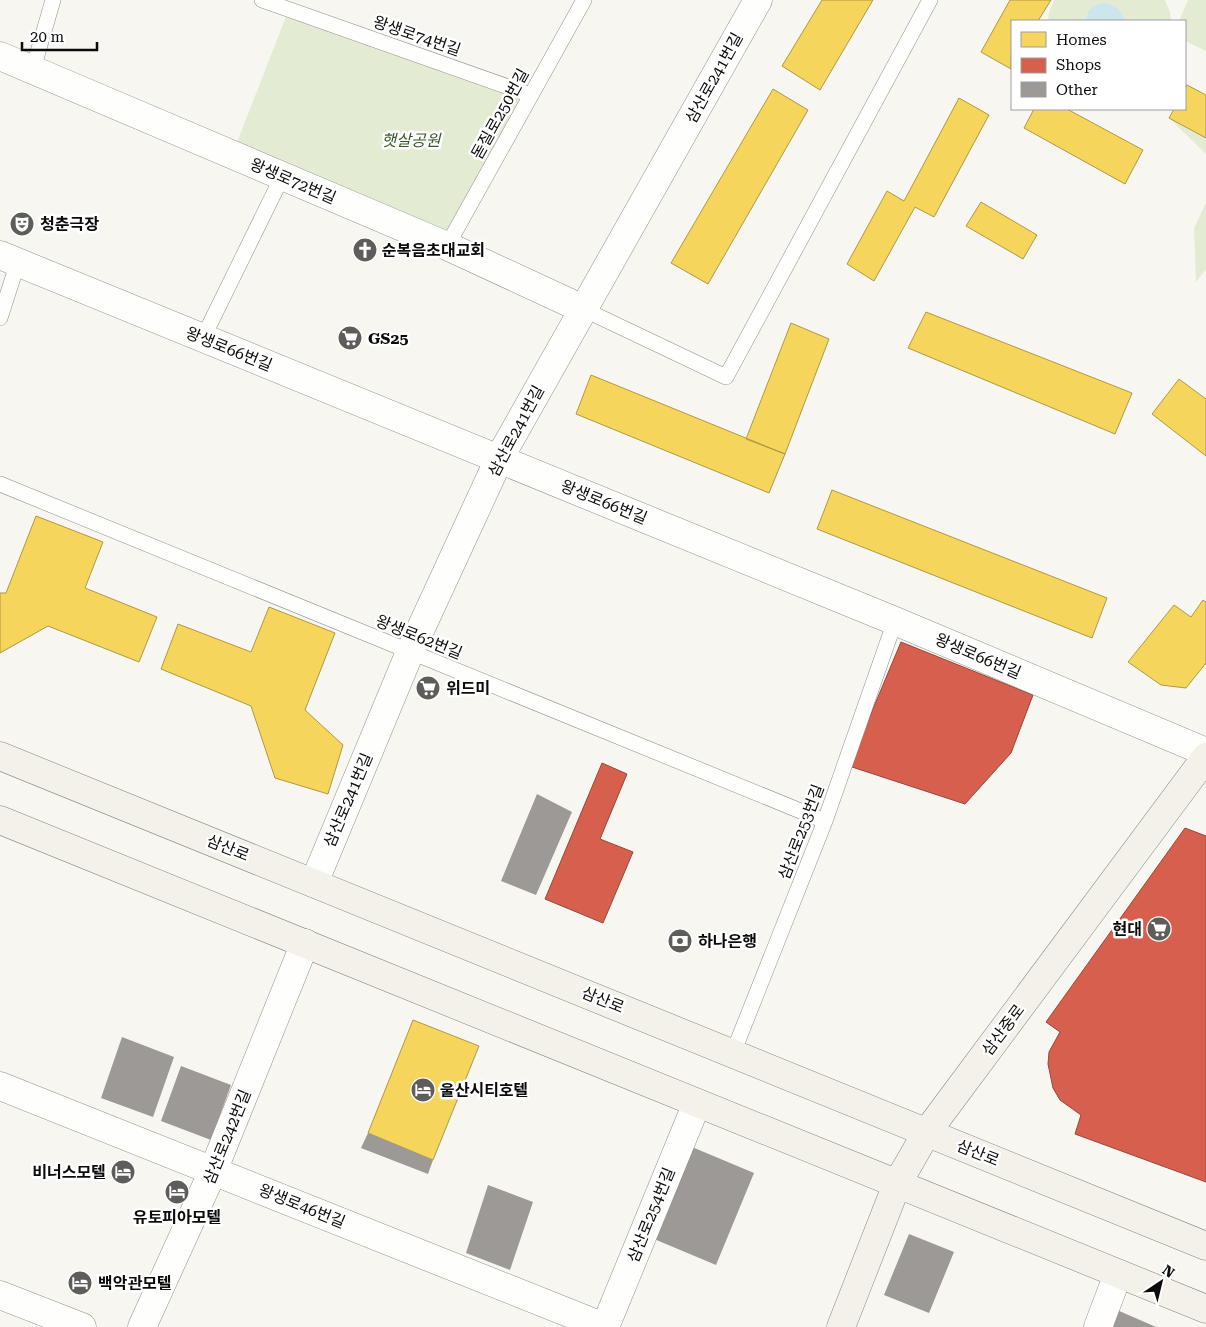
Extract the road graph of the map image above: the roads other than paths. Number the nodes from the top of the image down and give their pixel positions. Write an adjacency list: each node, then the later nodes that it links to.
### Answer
1 (53, 0): 7 (lane)
2 (262, 0): 8 (lane, 왕생로74번길)
3 (584, 0): 8 (lane, 돋질로250번길)
4 (758, 0): 12 (street, 삼산로241번길)
5 (930, 0): 12 (lane)
6 (0, 56): 7 (street, 왕생로72번길)
7 (33, 69): 9 (street, 왕생로72번길)
8 (531, 95): 10 (lane, 돋질로250번길)
9 (282, 177): 10 (street, 왕생로72번길); 14 (lane)
10 (447, 246): 12 (street, 왕생로72번길)
11 (9, 259): 13 (lane); 14 (street, 왕생로66번길)
12 (583, 310): 15 (street, 삼산로241번길)
13 (0, 318)
14 (204, 338): 15 (street, 왕생로66번길)
15 (499, 459): 17 (street, 왕생로66번길); 18 (street, 삼산로241번길)
16 (0, 484): 18 (lane, 왕생로62번길)
17 (895, 621): 19 (street, 왕생로66번길); 23 (lane, 삼산로253번길)
18 (410, 652): 23 (lane, 왕생로62번길); 24 (street, 삼산로241번길)
19 (1206, 752)
20 (0, 756): 24 (main road, 삼산로)
21 (1206, 757): 29 (main road, 삼산중로)
22 (0, 820): 25 (main road)
23 (825, 821): 26 (lane, 삼산로253번길)
24 (314, 883): 26 (main road, 삼산로)
25 (305, 943): 28 (main road); 30 (street, 삼산로242번길)
26 (733, 1053): 29 (main road, 삼산로)
27 (0, 1086): 30 (street, 왕생로46번길)
28 (697, 1103): 31 (main road); 38 (street, 삼산로254번길)
29 (927, 1132): 31 (main road, 삼산중로); 32 (main road, 삼산로)
30 (213, 1171): 37 (street, 삼산로242번길); 38 (street, 왕생로46번길)
31 (897, 1184): 33 (main road); 39 (main road, 삼산중로)
32 (1206, 1246)
33 (1118, 1274): 35 (main road); 40 (street)
34 (0, 1295): 36 (street)
35 (1206, 1310)
36 (82, 1327)
37 (142, 1327)
38 (604, 1327)
39 (842, 1327)
40 (1098, 1327)

